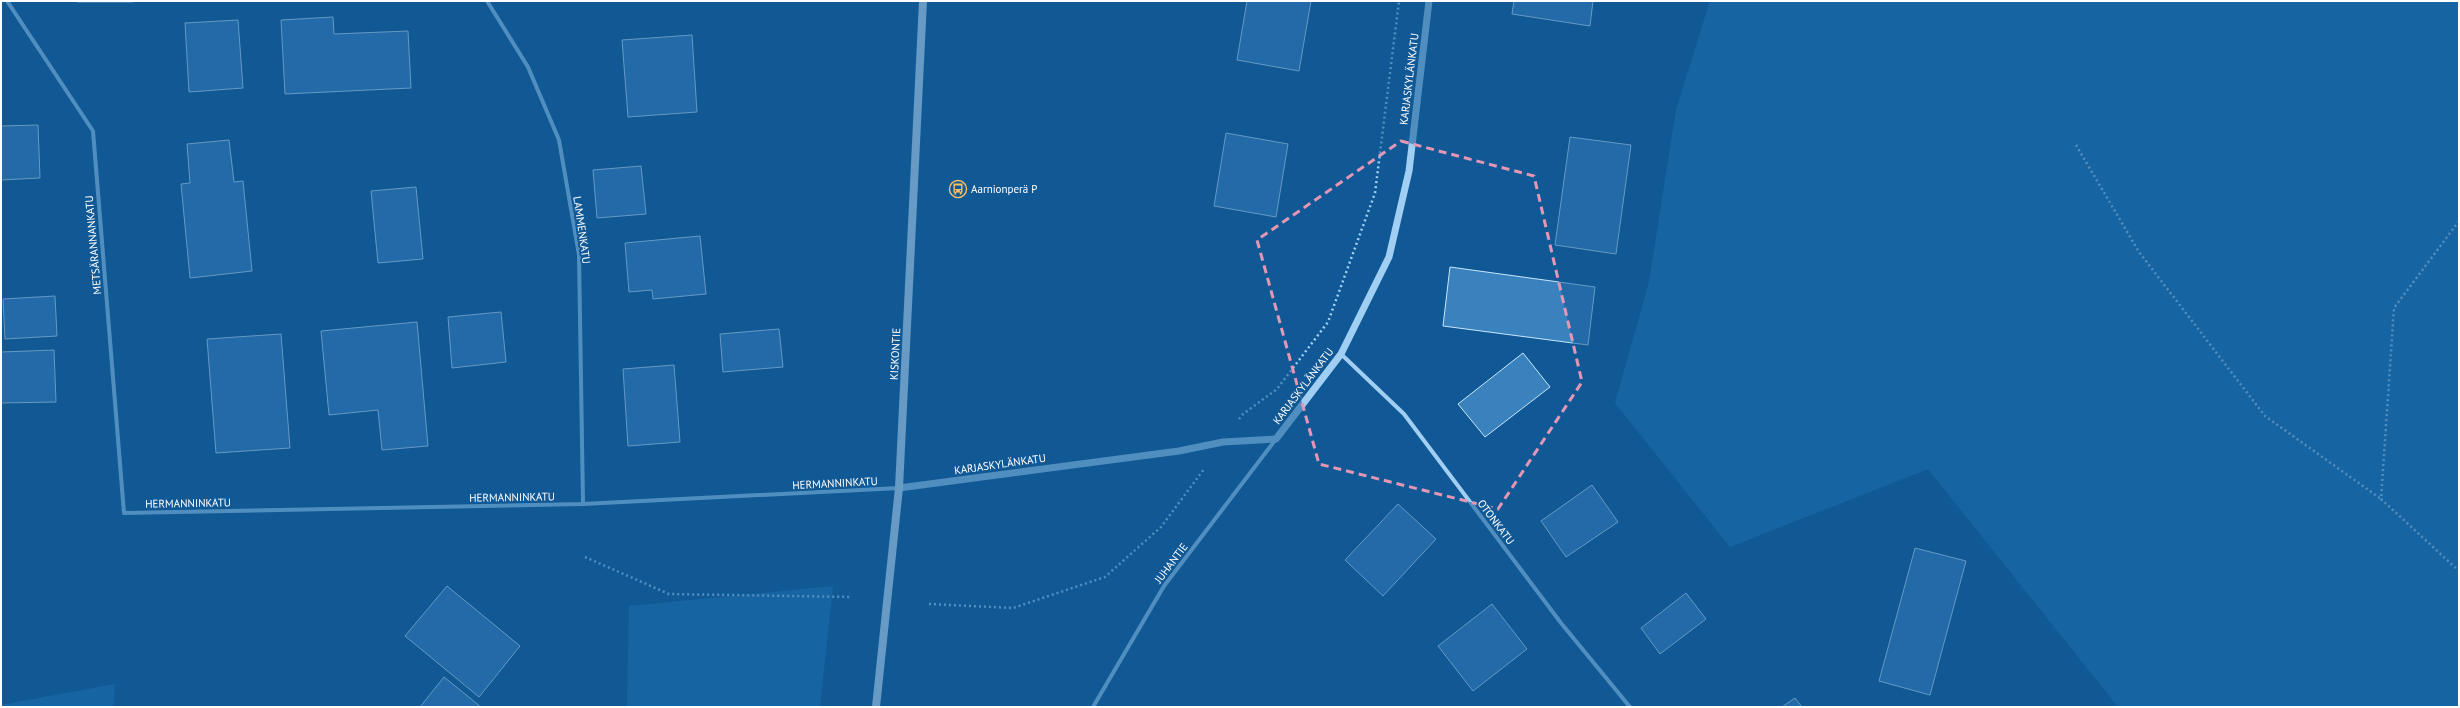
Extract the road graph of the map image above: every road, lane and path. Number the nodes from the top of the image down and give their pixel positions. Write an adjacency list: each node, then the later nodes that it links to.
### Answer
1 (7, 1): 14 (street, METSÄRANNANKATU)
2 (487, 1): 13 (street, LAMMENKATU)
3 (923, 1): 11 (main road, KISKONTIE)
4 (1399, 1): 10 (path)
5 (1430, 1): 8 (street, KARJASKYLÄNKATU)
6 (2076, 145): 12 (path)
7 (2459, 221): 12 (path)
8 (1341, 354): 9 (street, KARJASKYLÄNKATU); 21 (street, OTONKATU)
9 (1276, 440): 10 (street, KARJASKYLÄNKATU); 20 (street, JUHANTIE)
10 (1223, 442): 11 (street, KARJASKYLÄNKATU); 18 (path)
11 (899, 488): 13 (street, HERMANNINKATU); 19 (main road, KISKONTIE)
12 (2381, 500): 16 (path)
13 (583, 504): 14 (street, HERMANNINKATU)
14 (124, 513)
15 (585, 557): 17 (path)
16 (2459, 571)
17 (852, 597)
18 (929, 604)
19 (876, 707)
20 (1093, 707)
21 (1630, 707)

